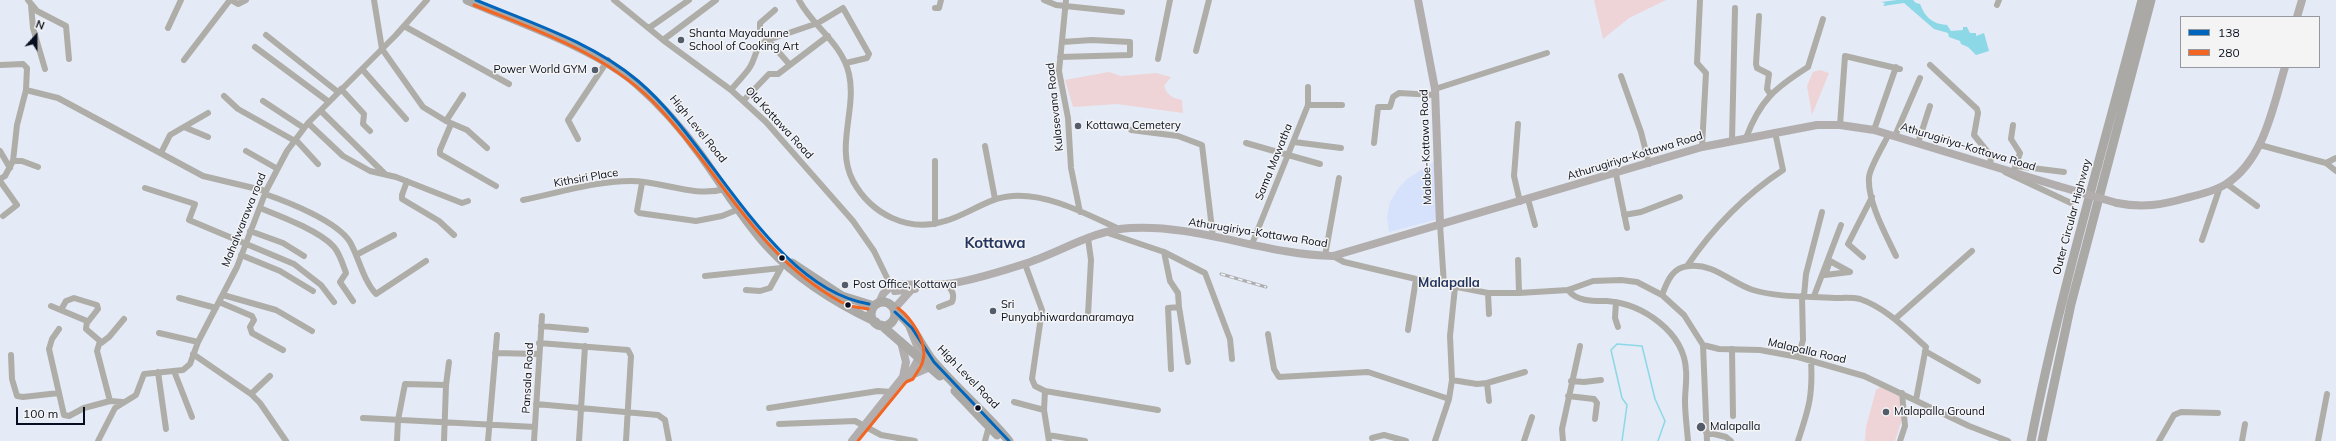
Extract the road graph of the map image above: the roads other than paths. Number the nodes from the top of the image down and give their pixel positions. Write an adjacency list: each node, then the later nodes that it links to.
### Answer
1 (181, 0): 32 (street)
2 (230, 0): 3 (street); 46 (street)
3 (246, 0)
4 (374, 0): 40 (street)
5 (428, 0): 31 (street, Mahalwarawa road)
6 (467, 0): 47 (highway, High Level Road)
7 (476, 0): 47 (highway, High Level Road)
8 (614, 0): 33 (street, Old Kottawa Road)
9 (689, 0): 33 (street)
10 (716, 0): 36 (street)
11 (799, 0): 30 (street)
12 (941, 0): 23 (street)
13 (1044, 0): 22 (street)
14 (1170, 0): 45 (street)
15 (1209, 0): 41 (street)
16 (1418, 0): 62 (main road, Malabe-Kottawa Road)
17 (1700, 0): 99 (street)
18 (2142, 0): 312 (highway, Outer Circular Highway)
19 (2151, 0): 313 (highway, Outer Circular Highway)
20 (2302, 0): 28 (main road)
21 (29, 2): 44 (street); 53 (street)
22 (1066, 3): 26 (street); 38 (street, Kulasevana Road)
23 (935, 8)
24 (1735, 8): 90 (street)
25 (775, 10): 37 (street)
26 (1122, 12)
27 (1759, 16): 64 (street)
28 (2297, 16)
29 (1823, 19): 64 (street)
30 (818, 23): 35 (street); 37 (street); 48 (street)
31 (404, 26): 40 (street, Mahalwarawa road); 57 (street)
32 (168, 28)
33 (649, 28): 36 (street, Old Kottawa Road)
34 (266, 35): 60 (street)
35 (828, 36): 48 (street); 50 (street)
36 (663, 40): 61 (street, Old Kottawa Road)
37 (768, 40): 50 (street); 61 (street)
38 (1062, 42): 43 (street, Kulasevana Road); 43 (street)
39 (255, 46): 68 (street)
40 (382, 49): 54 (street, Mahalwarawa road); 75 (street)
41 (1196, 51)
42 (1547, 53): 62 (street)
43 (1060, 57): 140 (street, Kulasevana Road)
44 (69, 59)
45 (1158, 59)
46 (184, 60)
47 (607, 61): 88 (street); 127 (highway, High Level Road); 193 (highway, High Level Road)
48 (846, 63): 144 (street)
49 (0, 65): 59 (street)
50 (790, 65): 66 (street)
51 (1930, 65): 111 (street)
52 (2285, 68): 95 (main road, Athurugiriya-Kottawa Road)
53 (45, 69)
54 (362, 69): 60 (street, Mahalwarawa road); 74 (street)
55 (1621, 76): 110 (street)
56 (1920, 78): 85 (street)
57 (509, 84)
58 (1308, 87): 69 (street, Sama Mawatha)
59 (26, 90): 102 (street); 107 (street)
60 (339, 90): 68 (street, Mahalwarawa road); 83 (street)
61 (731, 90): 66 (street, Old Kottawa Road)
62 (1436, 92): 93 (street); 145 (main road, Malabe-Kottawa Road)
63 (463, 95): 75 (street)
64 (1770, 95): 87 (street)
65 (224, 96): 89 (street)
66 (744, 100): 178 (street, Old Kottawa Road)
67 (263, 101): 79 (street)
68 (329, 102): 72 (street, Mahalwarawa road)
69 (1308, 105): 70 (street); 91 (street, Sama Mawatha)
70 (1342, 105)
71 (1930, 106): 94 (street)
72 (320, 111): 79 (street, Mahalwarawa road); 119 (street)
73 (208, 113): 80 (street)
74 (406, 119)
75 (449, 122): 97 (street); 125 (street)
76 (1518, 124): 135 (street)
77 (1840, 125): 82 (main road, Athurugiriya-Kottawa Road); 82 (street); 84 (main road, Athurugiriya-Kottawa Road)
78 (2013, 125): 115 (street)
79 (306, 126): 89 (street, Mahalwarawa road); 119 (street)
80 (184, 127): 86 (street); 102 (street)
81 (1131, 130): 154 (street)
82 (1874, 130): 85 (main road, Athurugiriya-Kottawa Road)
83 (370, 131)
84 (1775, 132): 87 (main road, Athurugiriya-Kottawa Road); 171 (street)
85 (1892, 135): 94 (main road, Athurugiriya-Kottawa Road); 130 (street)
86 (208, 137)
87 (1746, 138): 90 (main road, Athurugiriya-Kottawa Road)
88 (578, 139)
89 (295, 140): 108 (street); 113 (street, Mahalwarawa road)
90 (1732, 141): 99 (main road, Athurugiriya-Kottawa Road)
91 (1294, 142): 98 (street); 103 (street, Sama Mawatha)
92 (1246, 143): 103 (street)
93 (1374, 143)
94 (1918, 143): 111 (main road, Athurugiriya-Kottawa Road)
95 (2260, 145): 106 (street); 124 (main road, Athurugiriya-Kottawa Road)
96 (985, 146): 131 (street)
97 (487, 148)
98 (1341, 148)
99 (1702, 148): 110 (main road, Athurugiriya-Kottawa Road)
100 (0, 151): 107 (street)
101 (246, 151): 113 (street)
102 (161, 153): 128 (street)
103 (1288, 156): 109 (street); 158 (street, Sama Mawatha)
104 (2336, 158): 106 (street)
105 (935, 160): 144 (street)
106 (2326, 163): 116 (street)
107 (12, 164): 112 (street); 121 (street)
108 (318, 164)
109 (1320, 164)
110 (1649, 164): 118 (main road, Athurugiriya-Kottawa Road)
111 (1990, 166): 114 (main road, Athurugiriya-Kottawa Road)
112 (38, 167)
113 (276, 168): 128 (street, Mahalwarawa road)
114 (1999, 169): 115 (main road, Athurugiriya-Kottawa Road); 136 (street)
115 (2015, 169): 117 (street); 124 (main road, Athurugiriya-Kottawa Road, bridge)
116 (2336, 171)
117 (2064, 172)
118 (1616, 174): 132 (main road, Athurugiriya-Kottawa Road); 142 (street)
119 (387, 176): 122 (street)
120 (1339, 178): 164 (street)
121 (0, 180): 143 (street)
122 (407, 181): 133 (street); 153 (street)
123 (642, 184): 127 (street, Kithsiri Place); 134 (street, Kithsiri Place); 139 (street)
124 (2223, 185): 137 (street); 156 (street)
125 (496, 186)
126 (145, 188): 157 (street)
127 (725, 190): 139 (highway, High Level Road)
128 (265, 192): 138 (street, Mahalwarawa road); 162 (street)
129 (1680, 197): 142 (street)
130 (1872, 197): 165 (street); 166 (street)
131 (995, 199): 140 (street); 144 (street)
132 (1528, 199): 135 (main road, Athurugiriya-Kottawa Road); 146 (street)
133 (468, 200)
134 (523, 200)
135 (1520, 202): 145 (main road, Athurugiriya-Kottawa Road)
136 (2071, 203)
137 (2257, 206)
138 (260, 208): 150 (street, Mahalwarawa road); 190 (street)
139 (739, 209): 170 (highway, High Level Road)
140 (1080, 212): 148 (street)
141 (1822, 212): 187 (street)
142 (1624, 215): 149 (street)
143 (3, 216)
144 (935, 224)
145 (1440, 224): 164 (main road, Athurugiriya-Kottawa Road); 175 (street)
146 (1534, 225)
147 (1841, 225): 188 (street)
148 (1119, 228): 151 (main road, Athurugiriya-Kottawa Road); 154 (main road, Athurugiriya-Kottawa Road)
149 (1627, 228)
150 (250, 231): 157 (street, Mahalwarawa road); 163 (street)
151 (1105, 232): 155 (main road, Athurugiriya-Kottawa Road); 160 (street)
152 (394, 235): 162 (street)
153 (454, 235)
154 (1213, 237): 158 (main road, Athurugiriya-Kottawa Road)
155 (1088, 238): 169 (main road, Athurugiriya-Kottawa Road); 201 (street)
156 (2202, 240)
157 (246, 242): 161 (street, Mahalwarawa road); 191 (street)
158 (1252, 244): 164 (main road, Athurugiriya-Kottawa Road)
159 (1972, 251): 204 (street)
160 (1164, 252): 197 (street); 233 (street)
161 (241, 255): 182 (street); 185 (street, Mahalwarawa road)
162 (356, 255): 168 (street)
163 (304, 256)
164 (1329, 256): 173 (street)
165 (1896, 256)
166 (1863, 257)
167 (1518, 260): 184 (street)
168 (426, 261)
169 (1025, 264): 174 (main road, Athurugiriya-Kottawa Road); 250 (street)
170 (783, 266): 172 (street); 179 (street); 206 (highway, High Level Road)
171 (1687, 266): 186 (street); 187 (street)
172 (705, 276)
173 (1416, 279): 175 (street); 212 (street)
174 (947, 284): 176 (main road, Athurugiriya-Kottawa Road); 196 (street)
175 (1444, 285): 177 (street)
176 (921, 286): 178 (main road, Athurugiriya-Kottawa Road); 180 (main road, Athurugiriya-Kottawa Road)
177 (1455, 287): 183 (street); 244 (street)
178 (893, 289): 180 (main road, Athurugiriya-Kottawa Road); 193 (main road); 198 (main road)
179 (746, 290)
180 (911, 290): 198 (main road)
181 (1568, 290): 184 (street); 186 (street); 192 (street)
182 (313, 291)
183 (1488, 293): 184 (street); 200 (street)
184 (1519, 293)
185 (223, 295): 194 (street, Mahalwarawa road); 213 (street)
186 (1662, 295): 221 (street)
187 (1803, 296): 188 (street); 231 (street)
188 (1814, 296): 204 (street)
189 (179, 298): 194 (street)
190 (353, 300)
191 (334, 302)
192 (1616, 302): 208 (street); 306 (street)
193 (877, 304): 198 (highway); 206 (highway)
194 (218, 305): 217 (street, Mahalwarawa road); 225 (street)
195 (51, 306): 199 (street)
196 (939, 307)
197 (1179, 307): 236 (street); 238 (street)
198 (894, 309): 206 (highway); 209 (highway, High Level Road)
199 (61, 310): 205 (street); 205 (street)
200 (1489, 314)
201 (1088, 315)
202 (542, 316): 207 (street, Pansala Road)
203 (124, 319): 219 (street)
204 (1895, 319): 226 (street)
205 (87, 323): 219 (street)
206 (878, 324): 218 (highway, High Level Road)
207 (541, 326): 211 (street); 220 (street, Pansala Road)
208 (1618, 327)
209 (910, 328): 232 (main road); 300 (highway, High Level Road)
210 (59, 329): 252 (street)
211 (586, 330)
212 (1408, 330)
213 (312, 331)
214 (159, 333): 217 (street)
215 (1268, 334): 257 (street)
216 (497, 335): 227 (street)
217 (198, 342): 228 (street, Mahalwarawa road)
218 (901, 342): 232 (highway, High Level Road); 243 (main road)
219 (101, 343): 260 (street)
220 (540, 343): 222 (street); 229 (street, Pansala Road)
221 (1702, 345): 224 (street, Malapalla Road); 284 (street)
222 (585, 346): 264 (street); 268 (street)
223 (1580, 346): 246 (street)
224 (1732, 349): 231 (street, Malapalla Road); 270 (street)
225 (283, 350)
226 (1925, 351): 247 (street); 259 (street)
227 (496, 353): 229 (street); 277 (street)
228 (193, 354): 239 (street, Mahalwarawa road); 254 (street)
229 (538, 354): 263 (street, Pansala Road)
230 (11, 355): 252 (street)
231 (1798, 357): 234 (street, Malapalla Road)
232 (919, 358): 237 (highway, High Level Road); 243 (main road)
233 (1232, 359)
234 (1811, 360): 253 (street, Malapalla Road); 309 (street)
235 (449, 362): 249 (street)
236 (1188, 362)
237 (930, 367): 243 (main road); 281 (highway, High Level Road)
238 (1171, 369)
239 (174, 371): 240 (street, Mahalwarawa road); 271 (street)
240 (158, 372): 261 (street, Mahalwarawa road); 283 (street)
241 (1525, 372): 248 (street)
242 (270, 376): 254 (street)
243 (906, 376): 251 (main road)
244 (1452, 380): 248 (street); 257 (street)
245 (1601, 380): 246 (street)
246 (1571, 381): 256 (street)
247 (1978, 381)
248 (1487, 383): 258 (street)
249 (446, 385): 275 (street); 276 (street)
250 (1045, 391): 266 (street); 267 (street)
251 (892, 392): 265 (street); 279 (main road)
252 (59, 393): 260 (street)
253 (1902, 393): 259 (street, Malapalla Road); 310 (street)
254 (251, 394): 288 (street)
255 (2327, 394): 316 (street)
256 (1568, 396): 274 (street); 305 (street)
257 (1449, 399): 303 (street)
258 (1489, 400)
259 (1916, 400): 311 (street, Malapalla Road)
260 (110, 401): 261 (street)
261 (122, 402): 287 (street, Mahalwarawa road)
262 (1014, 402): 266 (street)
263 (536, 404): 264 (street); 282 (street, Pansala Road)
264 (580, 407): 268 (street); 293 (street)
265 (768, 408)
266 (1044, 410): 285 (street)
267 (1158, 410)
268 (627, 412): 294 (street); 295 (street)
269 (2218, 413): 314 (street)
270 (1733, 416)
271 (192, 417)
272 (1532, 417): 304 (street)
273 (363, 418): 275 (street)
274 (1595, 419)
275 (398, 420): 276 (street); 289 (street)
276 (445, 422): 277 (street); 290 (street)
277 (489, 424): 282 (street); 291 (street)
278 (779, 424): 279 (street)
279 (864, 424): 296 (main road); 297 (street)
280 (2245, 424): 315 (street)
281 (989, 426): 298 (street); 299 (highway, High Level Road)
282 (535, 427): 292 (street, Pansala Road)
283 (166, 429)
284 (1706, 432): 307 (street); 308 (street)
285 (1049, 438): 301 (street)
286 (1372, 438): 302 (street)
287 (98, 441)
288 (286, 441)
289 (397, 441)
290 (444, 441)
291 (488, 441)
292 (534, 441)
293 (579, 441)
294 (626, 441)
295 (669, 441)
296 (852, 441)
297 (915, 441)
298 (985, 441)
299 (1003, 441)
300 (1009, 441)
301 (1085, 441)
302 (1406, 441)
303 (1435, 441)
304 (1524, 441)
305 (1563, 441)
306 (1688, 441)
307 (1707, 441)
308 (1732, 441)
309 (1798, 441)
310 (1900, 441)
311 (2008, 441)
312 (2031, 441)
313 (2042, 441)
314 (2159, 441)
315 (2242, 441)
316 (2318, 441)

